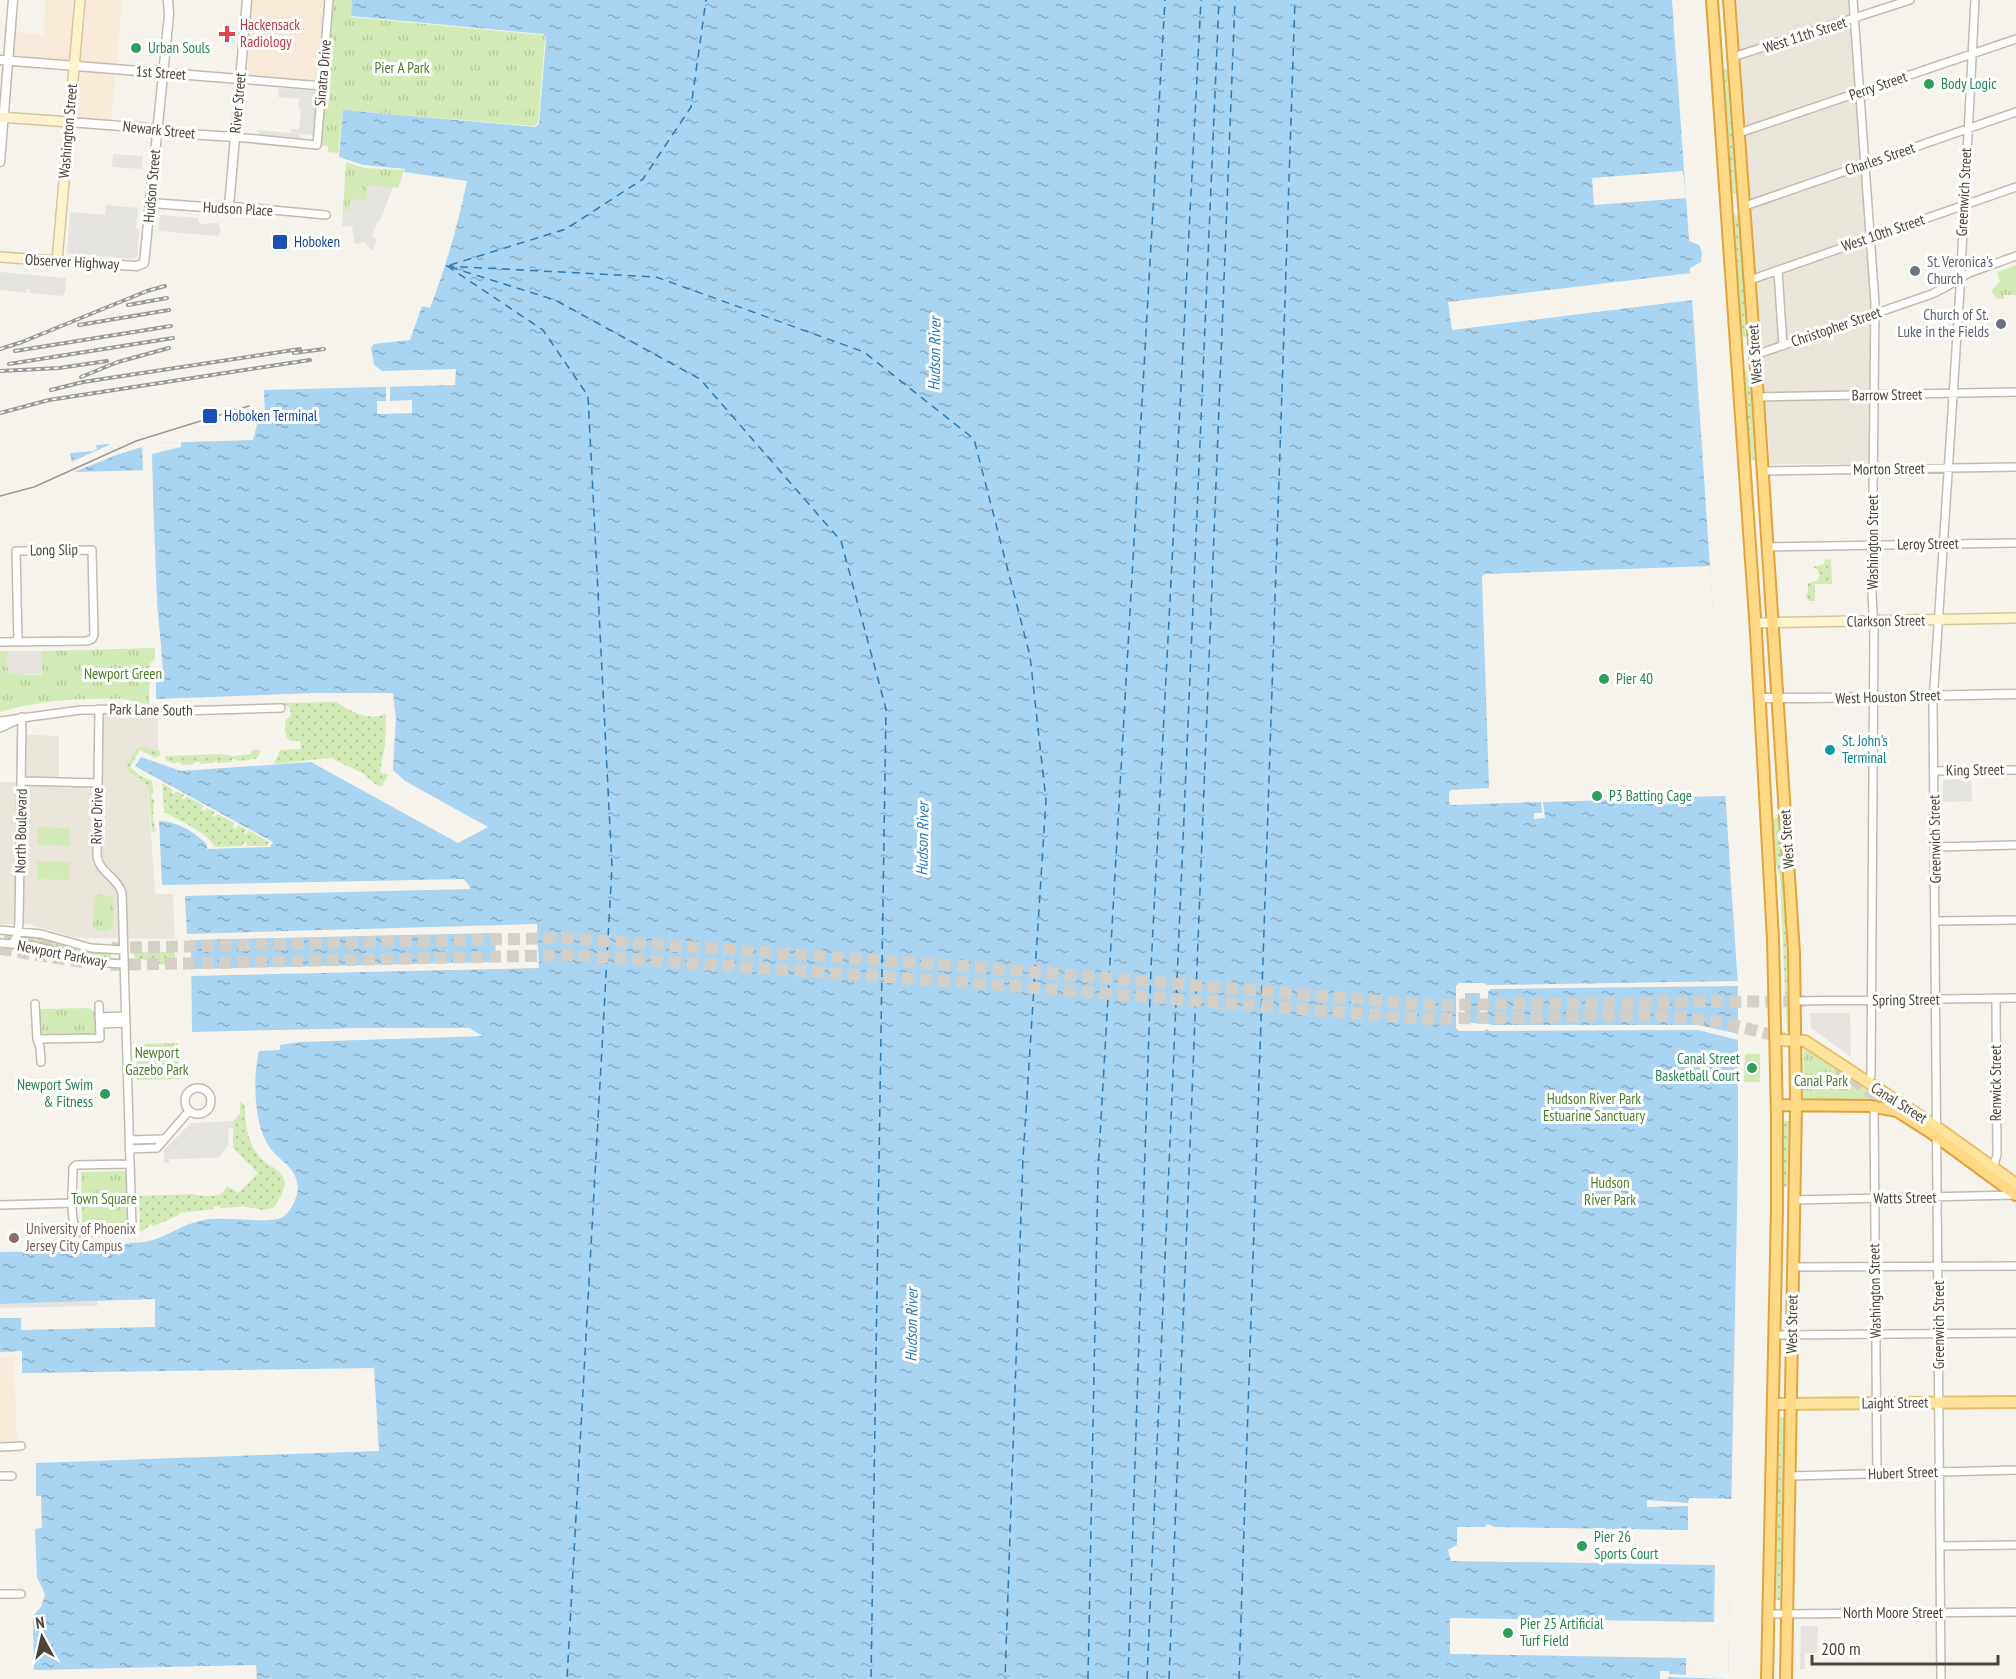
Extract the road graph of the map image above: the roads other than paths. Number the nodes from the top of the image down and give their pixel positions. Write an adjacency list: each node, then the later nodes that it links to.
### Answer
1 (13, 0): 15 (street)
2 (80, 0): 16 (main road, Washington Street)
3 (168, 0): 17 (street, Hudson Street)
4 (247, 0): 18 (street, River Street)
5 (329, 0): 19 (street, Sinatra Drive)
6 (1712, 0): 63 (highway, West Street)
7 (1729, 0): 14 (highway, West Street)
8 (1853, 0): 11 (street, Washington Street)
9 (1910, 0): 11 (street, West 11th Street)
10 (1975, 0): 13 (street, Greenwich Street)
11 (1855, 18): 14 (street, West 11th Street); 20 (street, Washington Street)
12 (2016, 39): 13 (street, Perry Street)
13 (1972, 54): 20 (street, Perry Street); 24 (street, Greenwich Street)
14 (1733, 57): 26 (highway, West Street)
15 (4, 61): 16 (street, 1st Street); 22 (street)
16 (74, 67): 17 (street, 1st Street); 23 (main road, Washington Street)
17 (162, 73): 18 (street, 1st Street); 25 (street, Hudson Street)
18 (240, 79): 19 (street, 1st Street); 27 (street, River Street)
19 (322, 87): 28 (street, Sinatra Drive)
20 (1860, 92): 26 (street, Perry Street); 30 (street, Washington Street)
21 (2016, 112): 24 (street, Charles Street)
22 (2, 117): 23 (main road, Newark Street); 29 (street)
23 (69, 122): 25 (street, Newark Street); 40 (main road, Washington Street)
24 (1968, 128): 30 (street, Charles Street); 33 (street, Greenwich Street)
25 (156, 130): 27 (street, Newark Street); 32 (street, Hudson Street)
26 (1739, 133): 35 (highway, West Street)
27 (235, 137): 28 (street, Newark Street); 34 (street, River Street)
28 (317, 146)
29 (0, 162)
30 (1865, 164): 35 (street, Charles Street); 37 (street, Washington Street)
31 (2016, 187): 33 (street, West 10th Street)
32 (151, 203): 34 (street, Hudson Place); 41 (street, Hudson Street)
33 (1964, 205): 37 (street, West 10th Street); 43 (street, Greenwich Street)
34 (229, 206): 36 (street, Hudson Place)
35 (1744, 206): 44 (highway, West Street)
36 (326, 215)
37 (1870, 237): 42 (street, West 10th Street); 45 (street, Washington Street)
38 (2016, 256): 43 (street, Christopher Street)
39 (0, 257): 40 (main road, Observer Highway)
40 (57, 261): 41 (street, Observer Highway)
41 (144, 264)
42 (1778, 271): 44 (street, West 10th Street); 46 (street)
43 (1960, 279): 45 (street, Christopher Street); 48 (street, Greenwich Street)
44 (1750, 280): 47 (highway, West Street)
45 (1875, 313): 46 (street, Christopher Street); 50 (street, Washington Street)
46 (1783, 346): 47 (street, Christopher Street)
47 (1755, 355): 51 (highway, West Street)
48 (1953, 393): 49 (street, Barrow Street); 50 (street, Barrow Street); 53 (street, Greenwich Street)
49 (2016, 393)
50 (1875, 395): 51 (street, Barrow Street); 54 (street, Washington Street)
51 (1758, 397): 55 (highway, West Street)
52 (2016, 467): 53 (street, Morton Street)
53 (1948, 468): 54 (street, Morton Street); 57 (street, Greenwich Street)
54 (1874, 470): 55 (street, Morton Street); 58 (street, Washington Street)
55 (1763, 471): 59 (highway, West Street)
56 (2016, 543): 57 (street, Leroy Street)
57 (1943, 544): 58 (street, Leroy Street); 61 (street, Greenwich Street)
58 (1873, 545): 59 (street, Leroy Street); 62 (street, Washington Street)
59 (1768, 547): 64 (highway, West Street)
60 (2016, 618): 61 (main road, Clarkson Street)
61 (1938, 620): 62 (main road, Clarkson Street); 68 (street, Greenwich Street)
62 (1874, 621): 64 (main road, Clarkson Street); 69 (street, Washington Street)
63 (1755, 623): 64 (main road, Clarkson Street); 70 (highway, West Street)
64 (1773, 623): 71 (highway, West Street)
65 (0, 642): 66 (street)
66 (18, 642): 66 (street, Long Slip)
67 (2016, 694): 68 (street, West Houston Street)
68 (1934, 696): 69 (street, West Houston Street); 78 (street, Greenwich Street)
69 (1874, 697): 71 (street, West Houston Street); 95 (street, Washington Street)
70 (1760, 698): 71 (street, West Houston Street); 101 (highway, West Street)
71 (1778, 698): 94 (highway, West Street)
72 (281, 708): 73 (street, Park Lane South)
73 (99, 709): 74 (street, Park Lane South); 80 (street, River Drive)
74 (22, 717): 75 (street, Park Lane South); 76 (street, Park Lane South); 79 (street, North Boulevard)
75 (0, 721)
76 (0, 728)
77 (2016, 770): 78 (street, King Street)
78 (1934, 771): 82 (street, Greenwich Street)
79 (21, 781): 80 (street); 86 (street, North Boulevard)
80 (98, 783): 89 (street, River Drive)
81 (2016, 845): 82 (street)
82 (1935, 847): 83 (street, Greenwich Street)
83 (1936, 921): 84 (street); 93 (street, Greenwich Street)
84 (2016, 921)
85 (0, 930): 86 (street, Newport Parkway)
86 (18, 930): 88 (street, North Boulevard); 89 (street, Newport Parkway)
87 (0, 943): 88 (street, Newport Parkway)
88 (13, 943): 90 (street, Newport Parkway)
89 (123, 950): 90 (street, River Drive)
90 (124, 964): 98 (street, River Drive)
91 (1996, 999): 92 (street, Spring Street); 93 (street, Spring Street); 114 (street, Renwick Street)
92 (2016, 999)
93 (1937, 1000): 95 (street, Spring Street); 109 (street, Greenwich Street)
94 (1795, 1001): 95 (street, Spring Street); 102 (highway, West Street)
95 (1871, 1001): 104 (street, Washington Street)
96 (35, 1004): 100 (street)
97 (99, 1005): 99 (street)
98 (125, 1019): 99 (street); 111 (street, River Drive)
99 (100, 1020): 100 (street)
100 (37, 1039): 103 (street)
101 (1776, 1040): 102 (main road, Canal Street); 105 (highway, West Street)
102 (1796, 1040): 104 (main road, Canal Street); 106 (highway, West Street)
103 (41, 1062)
104 (1868, 1084): 109 (main road, Canal Street)
105 (1777, 1105): 106 (highway, Canal Street); 128 (highway, West Street)
106 (1796, 1105): 107 (highway, Canal Street); 119 (highway, West Street)
107 (1874, 1106): 109 (highway, Canal Street); 118 (street, Washington Street)
108 (189, 1111): 110 (street)
109 (1938, 1133): 114 (main road, Canal Street); 116 (highway, Canal Street); 117 (street, Greenwich Street)
110 (163, 1139): 111 (street); 112 (street)
111 (129, 1140): 112 (street, River Drive)
112 (129, 1149): 113 (street, River Drive)
113 (129, 1164): 120 (street); 120 (street, River Drive)
114 (1994, 1168): 115 (main road, Canal Street)
115 (2016, 1184)
116 (2016, 1195): 117 (street, Watts Street)
117 (1938, 1198): 118 (street, Watts Street); 125 (street, Greenwich Street)
118 (1874, 1199): 119 (street, Watts Street); 124 (street, Washington Street)
119 (1794, 1200): 123 (highway, West Street)
120 (73, 1203): 121 (street)
121 (0, 1204)
122 (2016, 1266): 125 (street)
123 (1793, 1267): 124 (street); 129 (highway, West Street)
124 (1875, 1267): 125 (street); 130 (street, Washington Street)
125 (1938, 1267): 127 (street, Greenwich Street)
126 (2016, 1333): 127 (street)
127 (1939, 1334): 130 (street); 131 (street, Greenwich Street)
128 (1775, 1335): 129 (street); 134 (highway, West Street)
129 (1792, 1335): 130 (street); 135 (highway, West Street)
130 (1876, 1335): 133 (street, Washington Street)
131 (1940, 1402): 132 (main road, Laight Street); 133 (main road, Laight Street); 139 (street, Greenwich Street)
132 (2016, 1402)
133 (1877, 1403): 135 (main road, Laight Street); 140 (street, Washington Street)
134 (1774, 1404): 135 (main road, Laight Street); 150 (highway, West Street)
135 (1791, 1404): 143 (highway, West Street)
136 (21, 1446): 137 (street)
137 (0, 1447)
138 (2016, 1470): 139 (street, Hubert Street)
139 (1940, 1472): 140 (street, Hubert Street); 145 (street, Greenwich Street)
140 (1877, 1475): 143 (street, Hubert Street)
141 (0, 1476): 142 (street)
142 (12, 1476)
143 (1790, 1476): 151 (highway, West Street)
144 (2016, 1545): 145 (street)
145 (1940, 1546): 148 (street, Greenwich Street)
146 (0, 1594): 147 (street)
147 (21, 1594)
148 (1941, 1612): 149 (street, North Moore Street); 151 (street, North Moore Street); 154 (street, Greenwich Street)
149 (2016, 1612)
150 (1770, 1614): 151 (street, North Moore Street); 152 (highway, West Street)
151 (1788, 1614): 153 (highway, West Street)
152 (1767, 1679)
153 (1786, 1679)
154 (1941, 1679)

